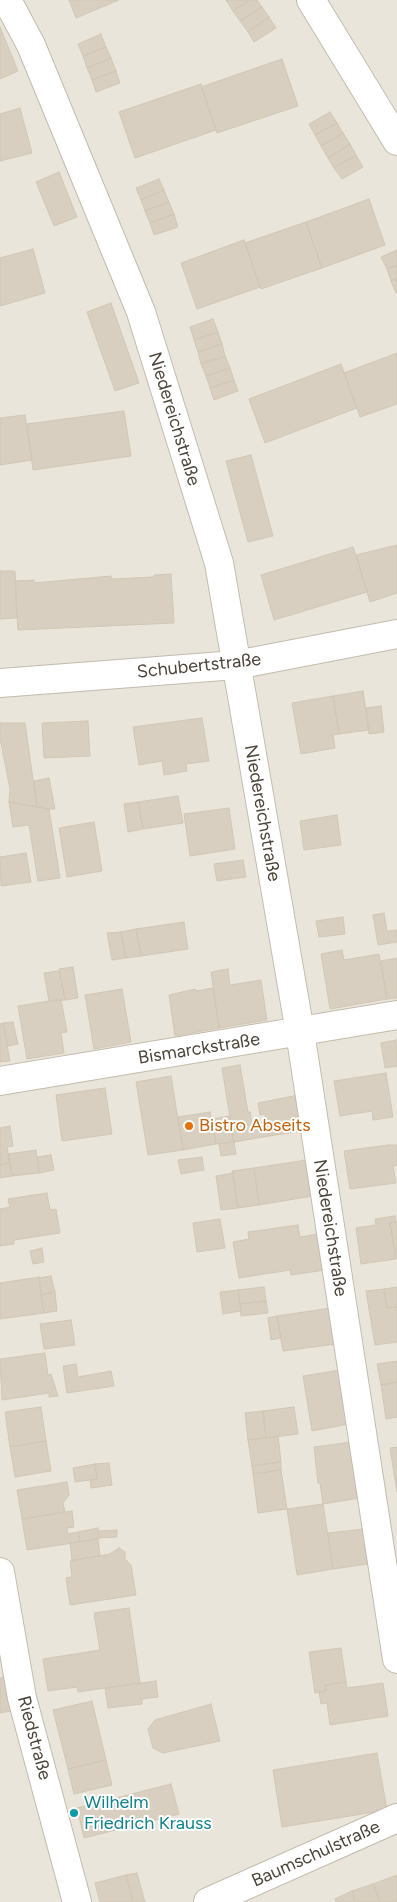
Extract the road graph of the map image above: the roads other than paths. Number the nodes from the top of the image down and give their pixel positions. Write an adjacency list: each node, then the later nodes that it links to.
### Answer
1 (7, 0): 5 (street, Niedereichstraße)
2 (311, 0): 3 (street)
3 (397, 141)
4 (397, 634): 5 (street, Schubertstraße)
5 (236, 665): 6 (street, Schubertstraße); 8 (street, Niedereichstraße)
6 (0, 683)
7 (397, 1015): 8 (street, Bismarckstraße)
8 (300, 1032): 9 (street, Bismarckstraße); 11 (street, Niedereichstraße)
9 (0, 1081)
10 (0, 1572): 13 (street, Riedstraße)
11 (397, 1660)
12 (397, 1818): 14 (street, Baumschulstraße)
13 (77, 1902)
14 (208, 1902)

